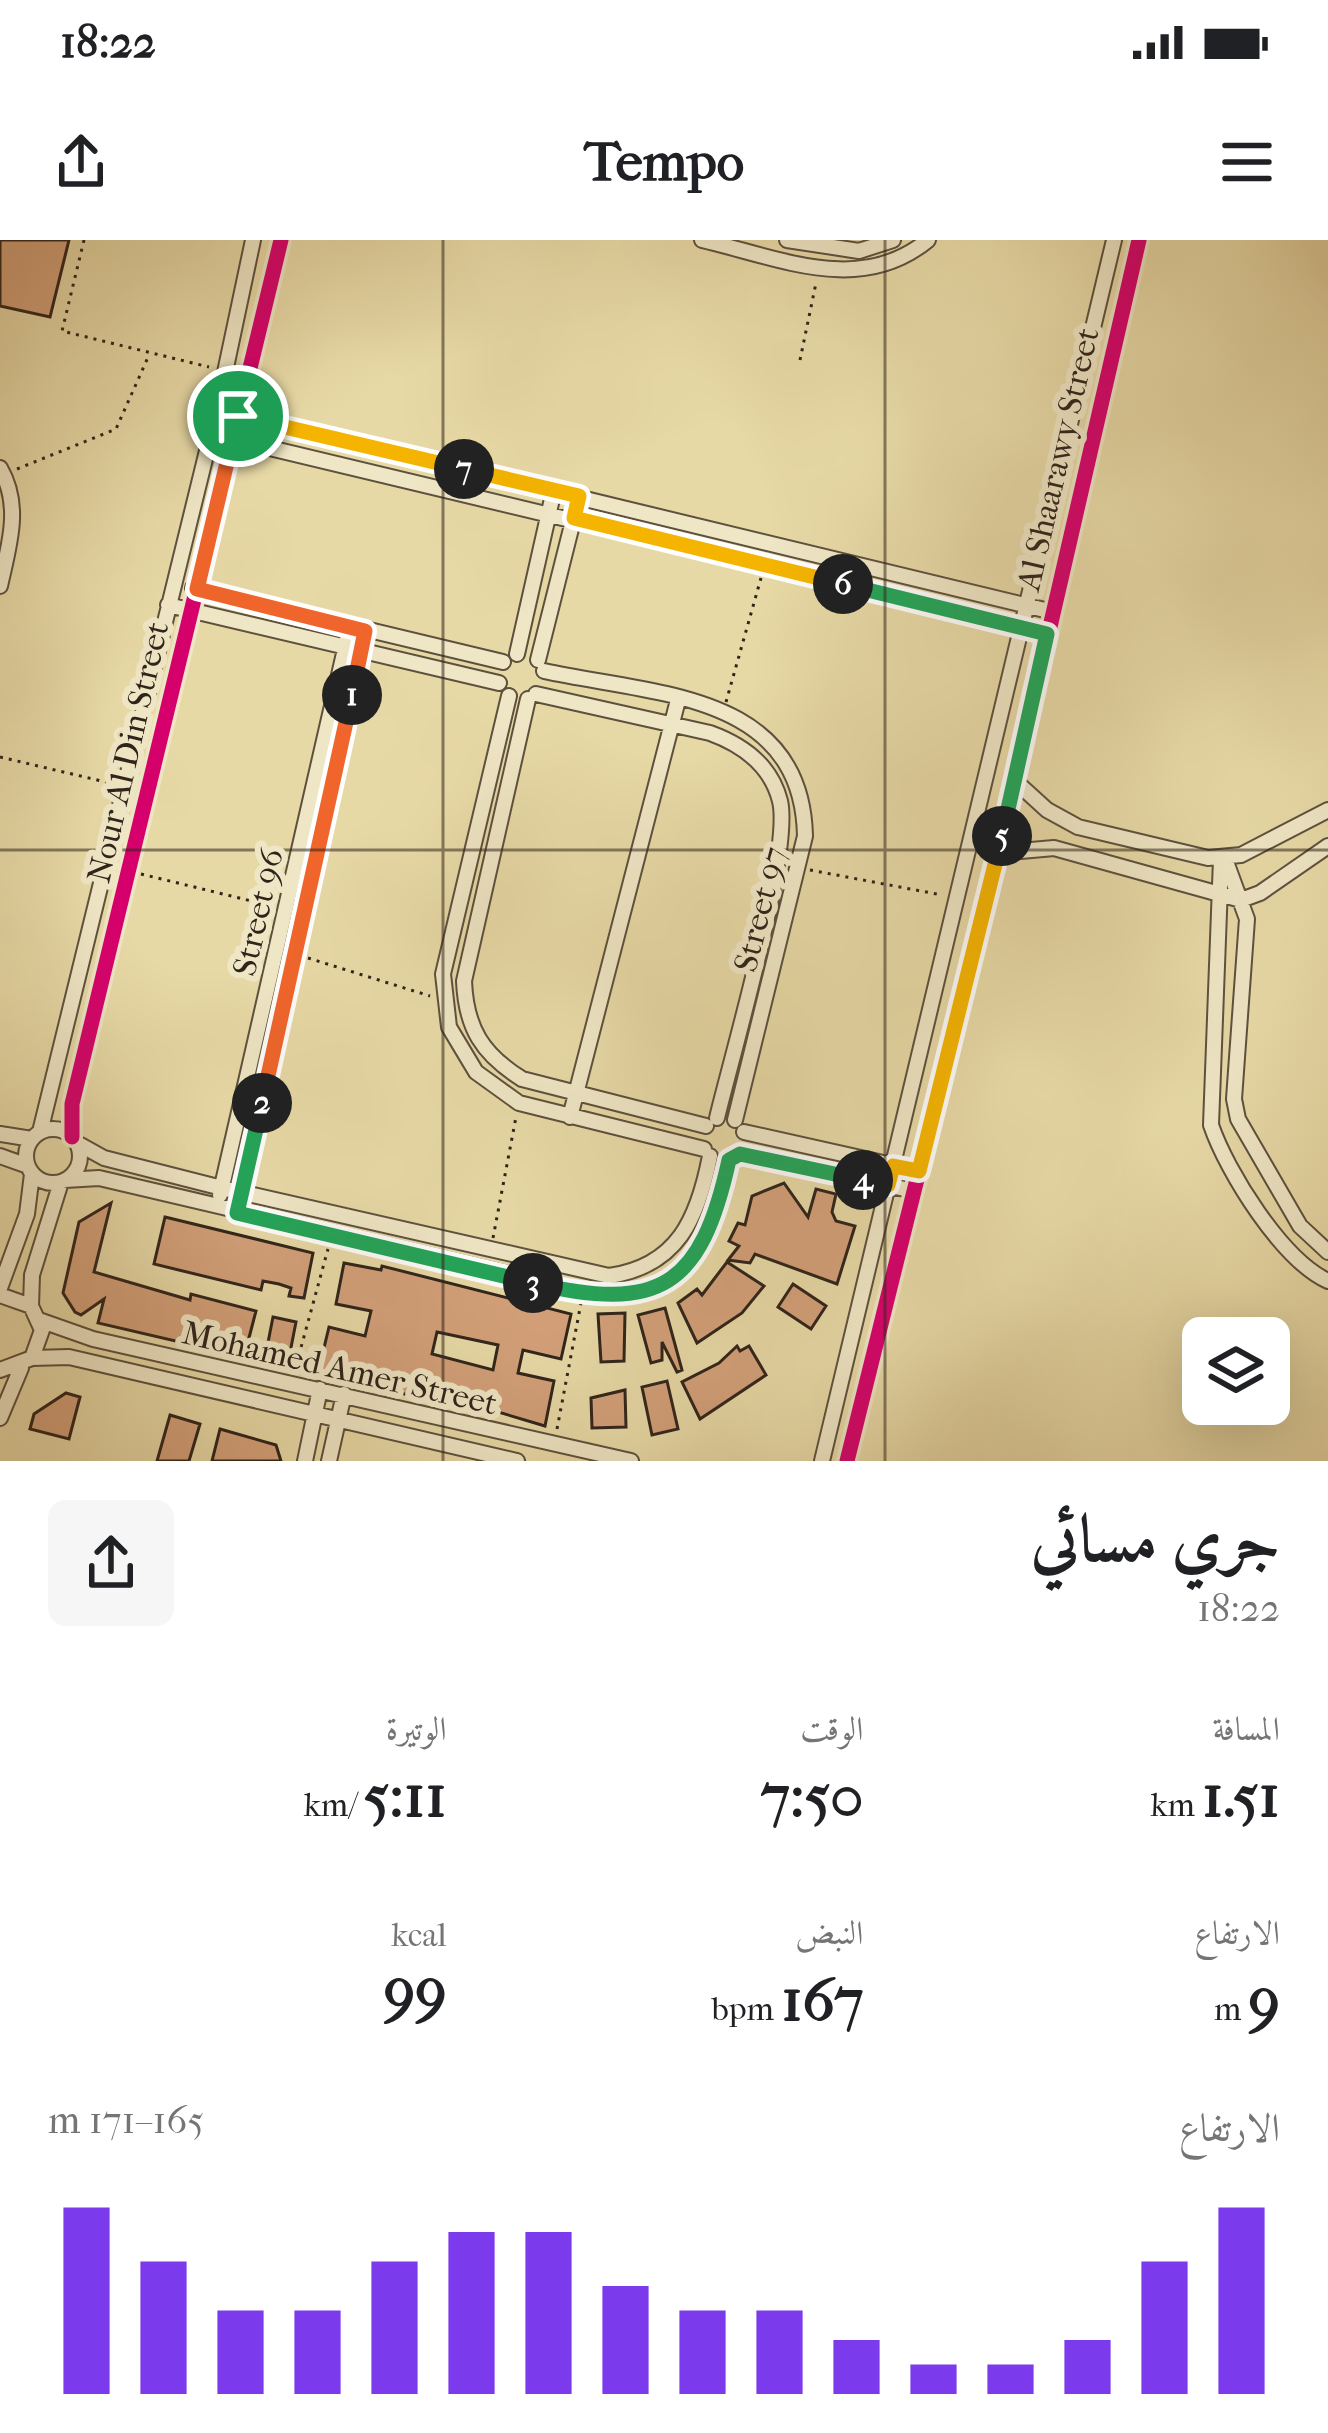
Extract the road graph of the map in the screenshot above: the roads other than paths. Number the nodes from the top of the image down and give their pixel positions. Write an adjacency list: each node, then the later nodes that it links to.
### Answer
1 (253, 240): 9 (street, Nour Al Din Street)
2 (281, 240): 10 (street, Nour Al Din Street)
3 (702, 240): 6 (street)
4 (787, 240): 5 (street)
5 (893, 240)
6 (928, 240)
7 (1114, 240): 22 (street, Al Shaarawy Street)
8 (1139, 240): 24 (street, Al Shaarawy Street)
9 (217, 410): 10 (street); 11 (street, Nour Al Din Street)
10 (238, 416): 12 (street, Nour Al Din Street); 14 (street)
11 (212, 434): 12 (street); 18 (street, Nour Al Din Street)
12 (233, 439): 16 (street); 20 (street, Nour Al Din Street)
13 (2, 471): 19 (street)
14 (554, 490): 15 (street); 16 (street)
15 (579, 496): 17 (street); 22 (street)
16 (549, 512): 17 (street); 29 (street)
17 (574, 518): 25 (street); 30 (street)
18 (173, 583): 20 (street); 21 (street, Nour Al Din Street)
19 (0, 586)
20 (197, 589): 23 (street, Nour Al Din Street); 26 (street)
21 (168, 605): 23 (street); 47 (street, Nour Al Din Street)
22 (1027, 605): 24 (street); 25 (street, Al Shaarawy Street)
23 (192, 611): 28 (street); 48 (street, Nour Al Din Street)
24 (1053, 612): 27 (street, Al Shaarawy Street)
25 (1021, 628): 27 (street); 52 (street, Al Shaarawy Street)
26 (358, 629): 28 (street, Street 96); 29 (street)
27 (1047, 634): 35 (street, Al Shaarawy Street)
28 (353, 651): 31 (street); 57 (street, Street 96); 59 (street, Street 96)
29 (510, 658): 30 (street, Street 97); 31 (street)
30 (541, 666): 32 (street); 33 (street, Street 97)
31 (504, 690): 32 (street, Street 97); 43 (street)
32 (532, 697): 34 (street, Street 97); 42 (street)
33 (678, 700): 34 (street); 45 (street, Street 97)
34 (672, 723): 42 (street); 44 (street, Street 97)
35 (1015, 780): 38 (street, Al Shaarawy Street); 39 (street)
36 (1328, 810): 39 (street)
37 (1328, 846): 41 (street)
38 (998, 854): 40 (street); 54 (street, Al Shaarawy Street)
39 (1223, 859): 40 (street); 41 (street)
40 (1222, 895): 41 (street); 63 (street)
41 (1240, 900): 62 (street)
42 (575, 1096): 43 (street); 44 (street)
43 (570, 1117): 49 (street)
44 (711, 1122): 45 (street); 49 (street, Street 97)
45 (740, 1126): 51 (street, Street 97); 52 (street)
46 (0, 1135): 47 (street)
47 (36, 1135): 48 (street); 53 (street)
48 (74, 1140): 55 (street); 57 (street, Street 97)
49 (707, 1153): 51 (street); 59 (street, Street 97)
50 (0, 1156): 53 (street)
51 (734, 1157): 56 (street); 61 (street, Street 97)
52 (893, 1166): 54 (street); 56 (street, Al Shaarawy Street)
53 (30, 1170): 55 (street); 64 (street)
54 (919, 1171): 58 (street, Al Shaarawy Street)
55 (63, 1181): 60 (street, Street 97); 65 (street)
56 (888, 1185): 58 (street); 78 (street, Al Shaarawy Street)
57 (222, 1188): 59 (street, Street 97); 60 (street, Street 96)
58 (914, 1191): 79 (street, Al Shaarawy Street)
59 (242, 1192): 61 (street, Street 96)
60 (217, 1208): 61 (street, Street 97)
61 (237, 1213)
62 (1328, 1252)
63 (1328, 1281)
64 (0, 1292): 65 (street, Mohamed Amer Street)
65 (35, 1313): 66 (street); 68 (street, Mohamed Amer Street)
66 (28, 1362): 67 (street, Mohamed Amer Street); 70 (street, Mohamed Amer Street); 71 (street)
67 (0, 1370)
68 (320, 1389): 69 (street, Mohamed Amer Street); 70 (street)
69 (344, 1394): 72 (street); 73 (street, Mohamed Amer Street)
70 (315, 1412): 72 (street, Mohamed Amer Street); 74 (street)
71 (0, 1418)
72 (339, 1418): 75 (street); 76 (street, Mohamed Amer Street)
73 (608, 1458): 77 (street, Mohamed Amer Street)
74 (305, 1461)
75 (329, 1461)
76 (517, 1461)
77 (631, 1461)
78 (822, 1461)
79 (848, 1461)

